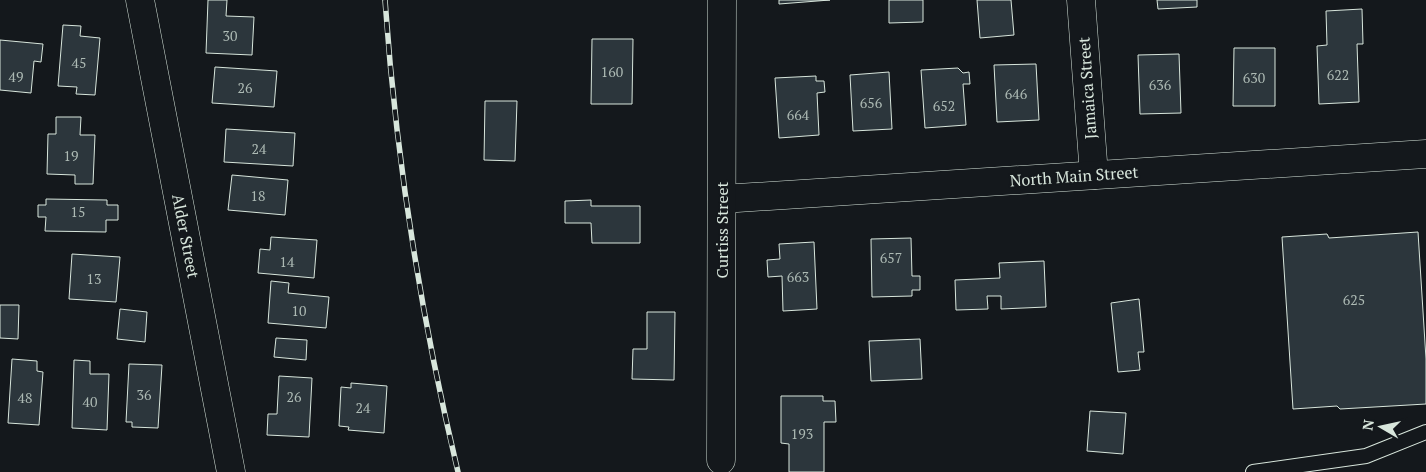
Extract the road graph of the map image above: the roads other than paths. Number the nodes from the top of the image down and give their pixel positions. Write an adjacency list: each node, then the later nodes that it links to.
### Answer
1 (140, 0): 9 (street, Alder Street)
2 (722, 0): 6 (street, Curtiss Street)
3 (1081, 0): 5 (street, Jamaica Street)
4 (1426, 154): 5 (street, North Main Street)
5 (1094, 175): 6 (street, North Main Street)
6 (722, 199): 8 (street, Curtiss Street)
7 (1426, 432): 10 (lane)
8 (722, 460)
9 (231, 472)
10 (1254, 472)

